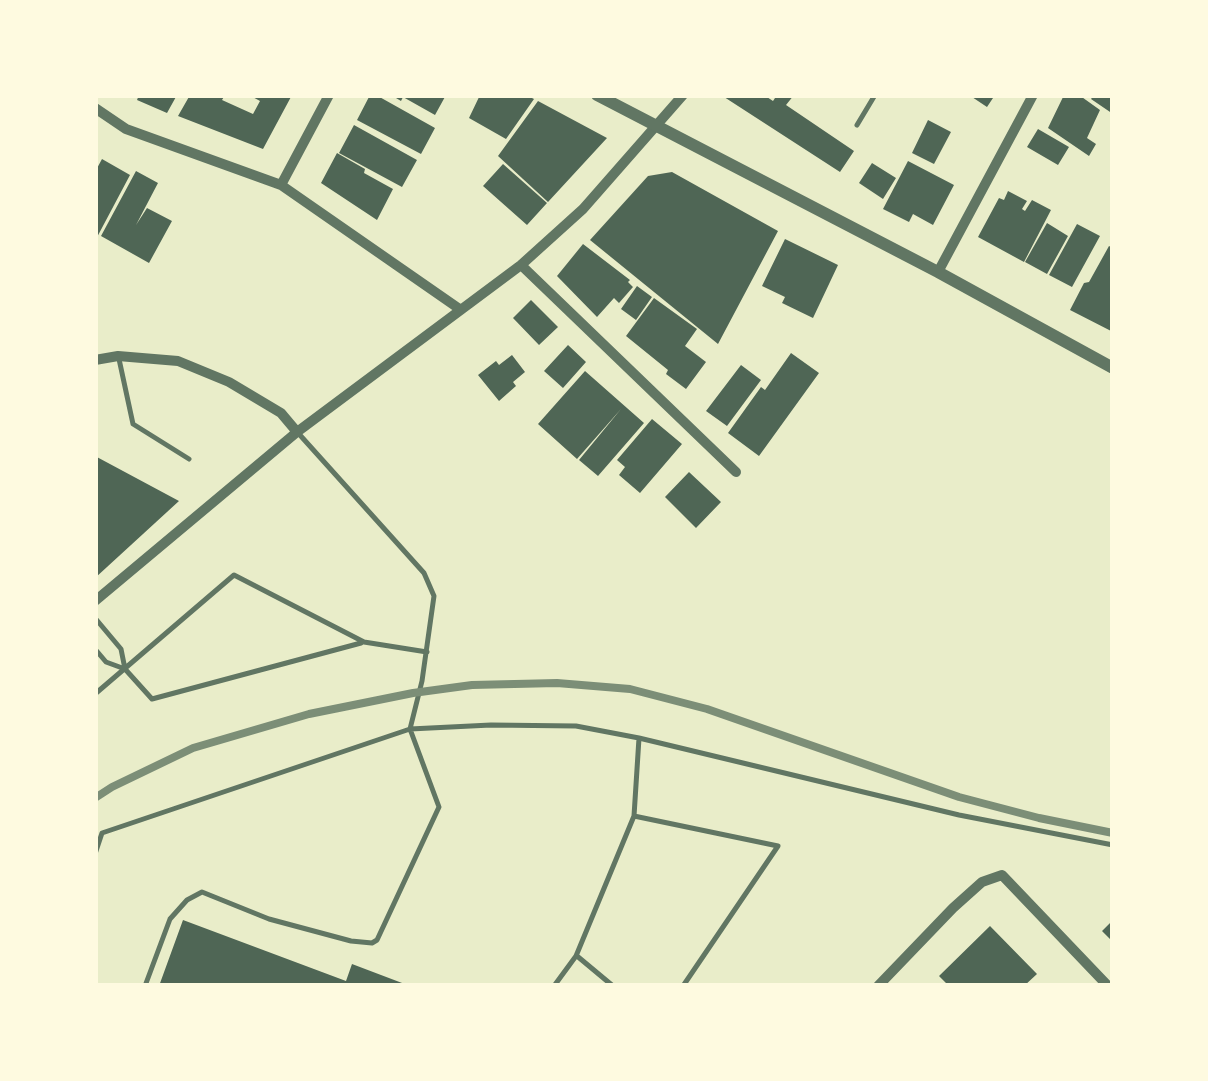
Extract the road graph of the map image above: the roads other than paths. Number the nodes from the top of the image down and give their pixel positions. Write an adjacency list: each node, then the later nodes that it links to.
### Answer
1 (329, 95): 9 (street)
2 (597, 95): 8 (street)
3 (683, 95): 8 (street)
4 (875, 95): 7 (lane)
5 (1033, 95): 11 (street)
6 (95, 108): 9 (street)
7 (857, 125)
8 (657, 126): 10 (street); 11 (street)
9 (281, 185): 12 (street)
10 (522, 265): 12 (street); 18 (street)
11 (938, 272): 15 (street)
12 (461, 310): 16 (street)
13 (118, 356): 14 (street); 16 (street); 17 (lane)
14 (95, 360)
15 (1113, 368)
16 (297, 432): 19 (street); 23 (lane)
17 (189, 460)
18 (736, 472)
19 (95, 601)
20 (95, 618): 24 (lane)
21 (364, 642): 23 (lane); 24 (lane); 24 (lane)
22 (95, 649): 24 (lane)
23 (427, 652): 26 (lane)
24 (125, 669): 25 (lane)
25 (95, 694)
26 (410, 730): 27 (lane); 29 (lane); 34 (lane)
27 (639, 738): 28 (lane); 31 (lane)
28 (634, 816): 33 (lane); 37 (lane)
29 (102, 833): 30 (lane); 32 (lane)
30 (95, 838)
31 (1113, 845)
32 (95, 854)
33 (576, 956): 35 (lane); 36 (lane)
34 (145, 986)
35 (554, 986)
36 (613, 986)
37 (683, 986)
38 (878, 986): 39 (street)
39 (1108, 986)

